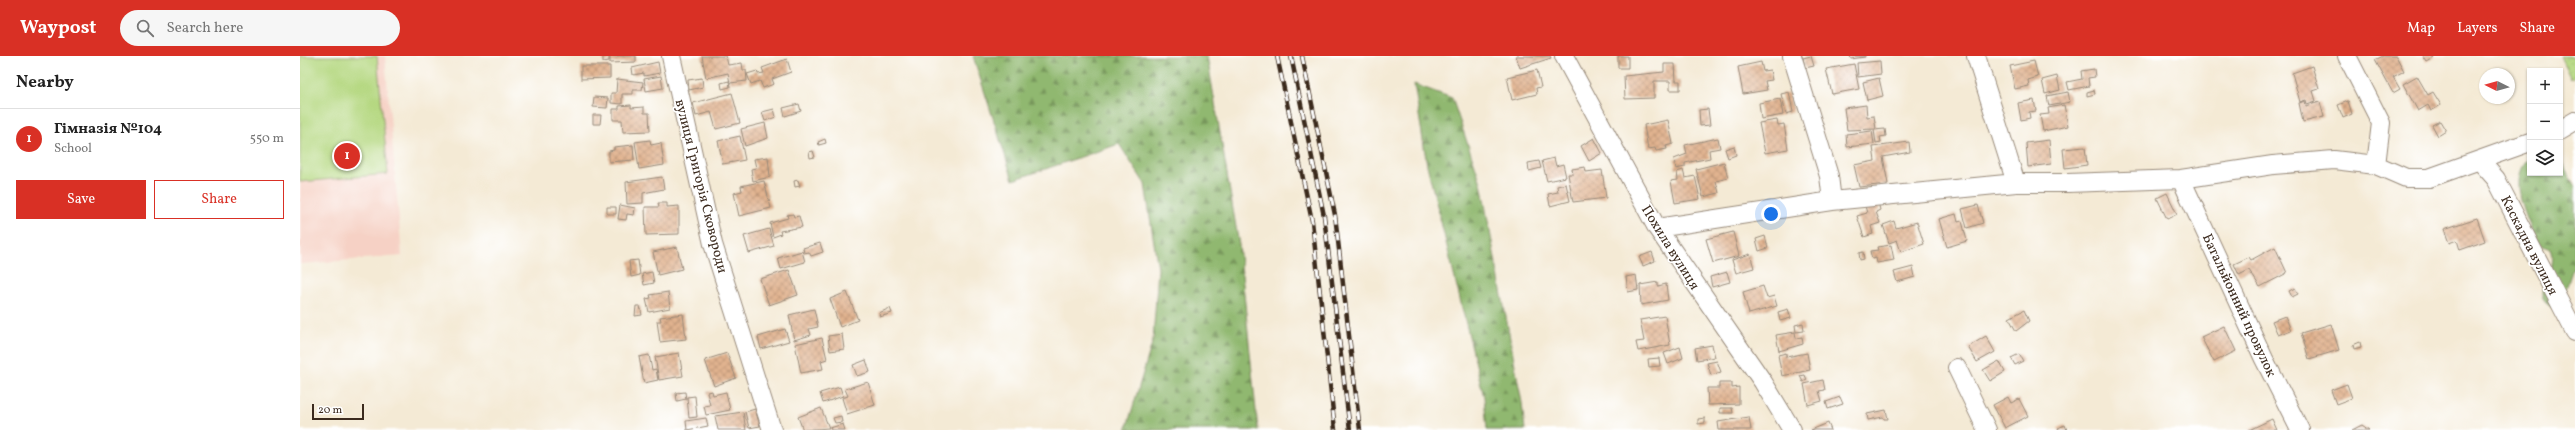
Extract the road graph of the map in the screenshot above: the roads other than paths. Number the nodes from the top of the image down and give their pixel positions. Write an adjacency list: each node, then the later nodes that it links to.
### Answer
1 (671, 56): 17 (street, вулиця Григорія Сковороди)
2 (1564, 56): 14 (street, Похила вулиця)
3 (1792, 56): 13 (street)
4 (1976, 56): 12 (street)
5 (2347, 56): 10 (street)
6 (2575, 121): 7 (street)
7 (2563, 128)
8 (2527, 143): 9 (street)
9 (2480, 161): 10 (street); 15 (street, Каскадна вулиця)
10 (2376, 165): 11 (street)
11 (2181, 179): 12 (street); 20 (street, Батальйонний провулок)
12 (2016, 183): 13 (street)
13 (1832, 201): 14 (street)
14 (1657, 228): 18 (street, Похила вулиця)
15 (2575, 332)
16 (1957, 368): 19 (street)
17 (772, 430)
18 (1792, 430)
19 (1987, 430)
20 (2300, 430)

